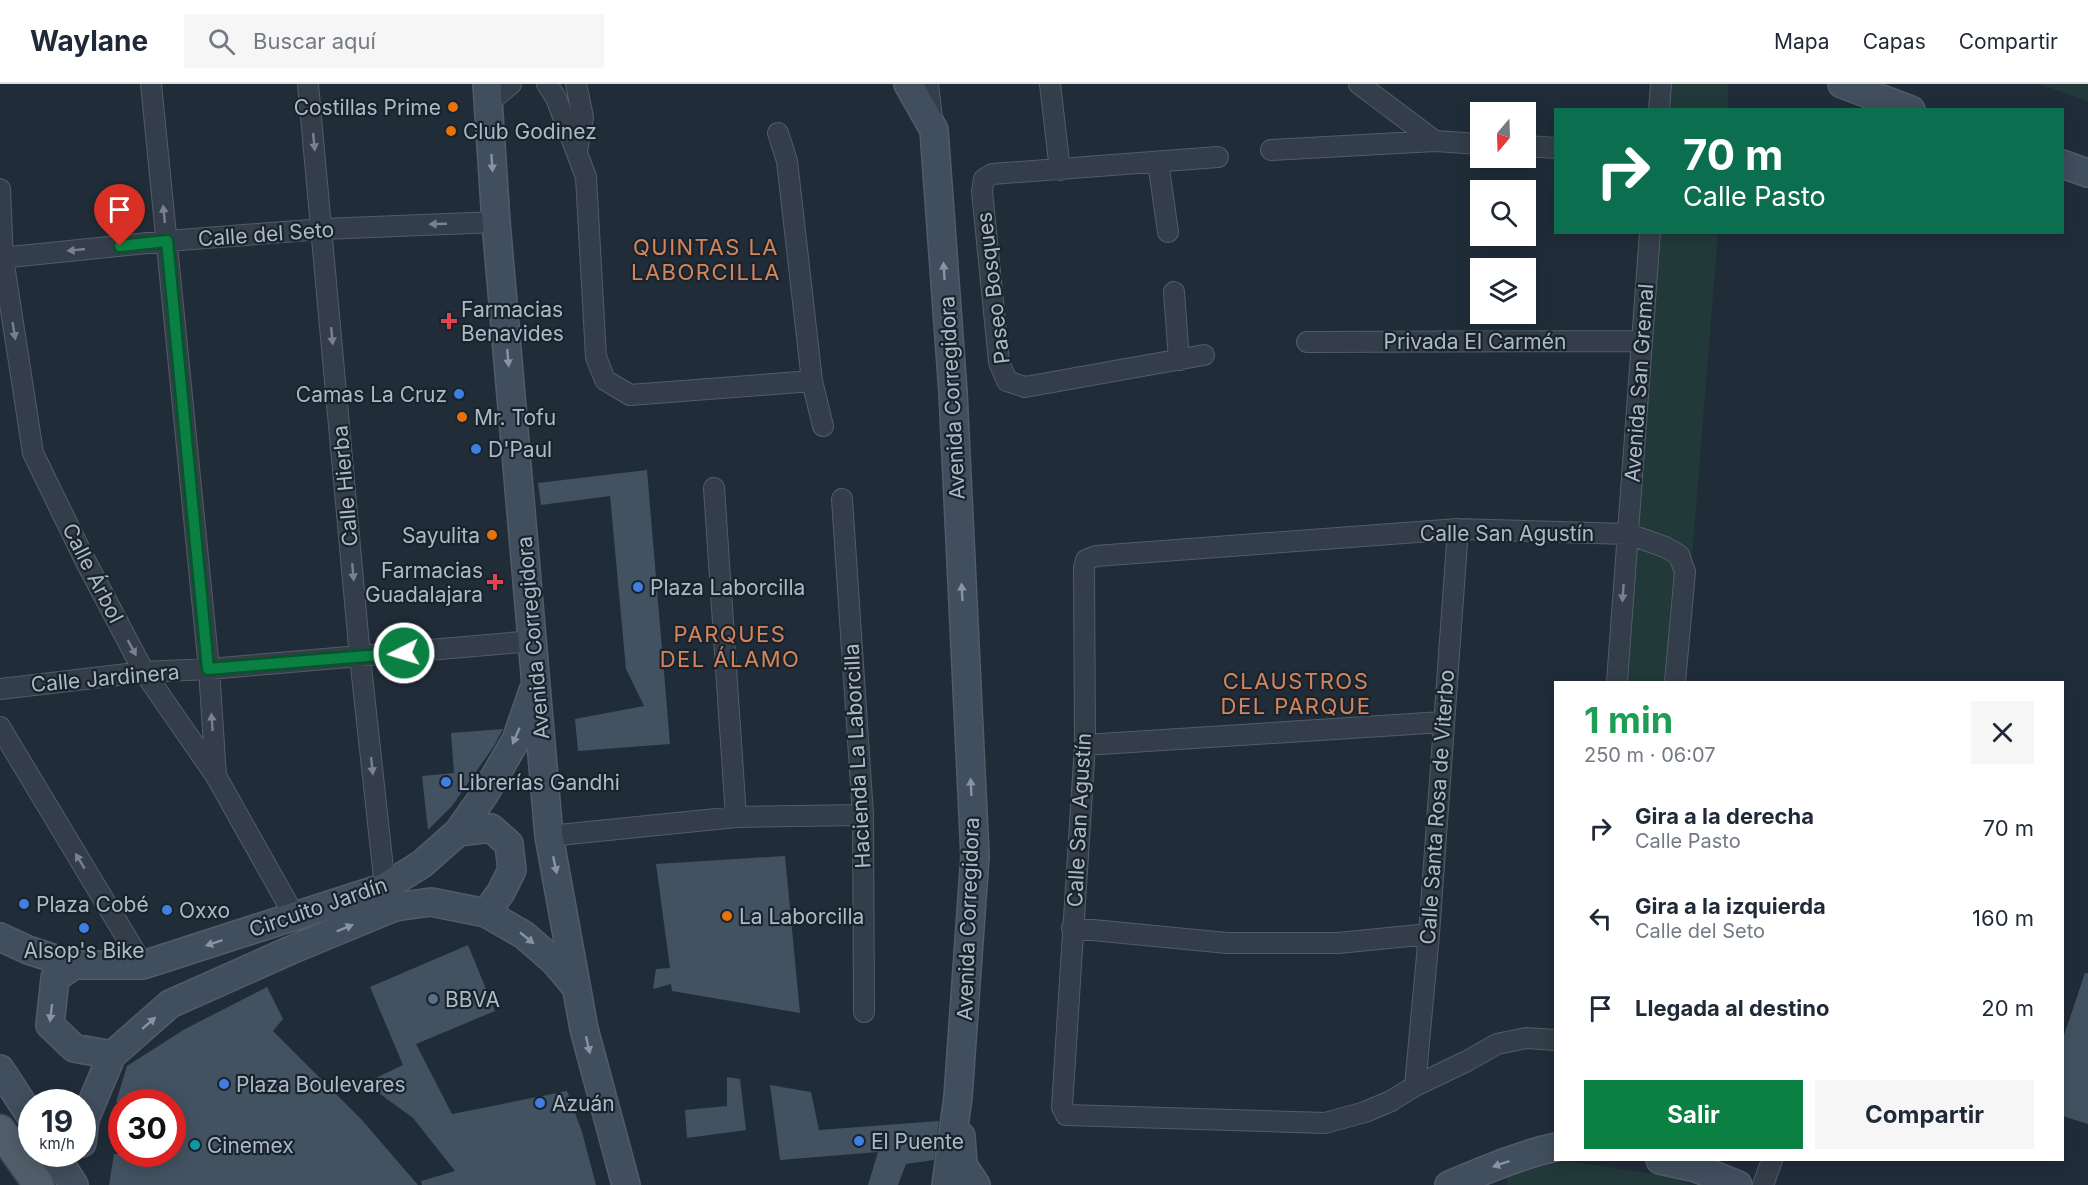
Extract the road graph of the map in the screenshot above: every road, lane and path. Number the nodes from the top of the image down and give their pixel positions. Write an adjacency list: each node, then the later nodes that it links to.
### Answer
1 (151, 84): 33 (street, one-way to 1)
2 (308, 84): 30 (street, Calle Hierba, one-way to 30)
3 (511, 84): 12 (street)
4 (547, 84): 22 (street)
5 (576, 84): 22 (street)
6 (908, 84): 15 (main road, Avenida Corregidora)
7 (928, 84): 15 (street)
8 (1050, 84): 26 (street)
9 (1359, 84): 17 (street)
10 (1661, 84): 13 (street)
11 (1842, 84): 14 (main road)
12 (488, 93): 29 (main road, Avenida Corregidora, one-way to 29)
13 (1659, 108)
14 (1906, 108)
15 (934, 130): 78 (main road, Avenida Corregidora, one-way to 15)
16 (778, 133): 40 (street)
17 (1435, 141): 18 (street); 21 (street)
18 (1470, 143)
19 (1536, 147): 20 (street)
20 (1554, 148)
21 (1271, 150)
22 (577, 154): 40 (street)
23 (1218, 157): 24 (street, Paseo Bosques)
24 (1158, 162): 26 (street, Paseo Bosques); 31 (street)
25 (2064, 165): 27 (main road)
26 (1060, 170): 39 (street, Paseo Bosques)
27 (2088, 173)
28 (0, 189): 34 (street, Calle Árbol)
29 (496, 222): 30 (street, Calle del Seto, one-way to 30); 46 (main road, Avenida Corregidora, one-way to 46)
30 (323, 229): 33 (street, Calle del Seto); 47 (street, Calle Hierba, one-way to 47)
31 (1168, 232)
32 (1650, 234): 36 (street, Avenida San Gremal)
33 (167, 241): 34 (street, Calle del Seto, one-way to 34); 48 (street)
34 (1, 258): 49 (street, Calle Árbol, one-way to 49)
35 (1174, 292): 39 (street)
36 (1642, 341): 37 (street, Privada El Carmén); 45 (street, Avenida San Gremal)
37 (1307, 342)
38 (1204, 355): 39 (street, Paseo Bosques)
39 (1179, 360)
40 (812, 381): 41 (street)
41 (823, 426)
42 (714, 488): 59 (street)
43 (842, 499): 58 (street, Hacienda La Laborcilla)
44 (1458, 529): 45 (street, Calle San Agustín); 54 (street, Calle Santa Rosa de Viterbo); 56 (street, Calle San Agustín)
45 (1628, 534): 51 (street, Avenida San Gremal, one-way to 51); 52 (street)
46 (533, 641): 47 (street, Calle Jardinera); 50 (main road, Avenida Corregidora)
47 (360, 657): 48 (street, Calle Jardinera); 62 (street, Calle Hierba, one-way to 62)
48 (208, 669): 49 (street, Calle Jardinera); 57 (street, one-way to 48)
49 (144, 672): 53 (street, Calle Jardinera); 57 (street, Calle Árbol)
50 (537, 681): 60 (main road, Circuito Jardín, one-way to 60); 61 (main road, Avenida Corregidora)
51 (1617, 681)
52 (1674, 681)
53 (0, 689)
54 (1443, 722): 56 (street); 66 (street, Calle Santa Rosa de Viterbo)
55 (0, 727): 69 (street, one-way to 55)
56 (1085, 745): 65 (street, Calle San Agustín)
57 (216, 776): 64 (street, Calle Árbol)
58 (863, 815): 59 (street); 71 (street, Hacienda La Laborcilla)
59 (736, 818): 61 (street)
60 (458, 832): 62 (main road, Circuito Jardín); 63 (main road)
61 (549, 836): 70 (main road, Avenida Corregidora, one-way to 70)
62 (385, 887): 64 (main road, Circuito Jardín)
63 (486, 913): 70 (main road, Circuito Jardín, one-way to 70); 73 (main road, Circuito Jardín, one-way to 63)
64 (295, 917): 69 (main road, Circuito Jardín, one-way to 69)
65 (1072, 928): 66 (street); 75 (street, Calle San Agustín)
66 (1428, 934): 75 (street, Calle Santa Rosa de Viterbo)
67 (0, 937): 68 (main road, Circuito Jardín)
68 (74, 965): 69 (main road, Circuito Jardín); 73 (main road, one-way to 73)
69 (143, 965)
70 (576, 987): 86 (main road, Avenida Corregidora, one-way to 86)
71 (864, 1012)
72 (1554, 1040): 75 (street, Calle San Agustín)
73 (112, 1055): 76 (main road)
74 (0, 1069): 77 (main road)
75 (1415, 1086)
76 (96, 1093)
77 (18, 1097)
78 (958, 1097): 90 (main road, Avenida Corregidora); 91 (main road)
79 (0, 1130): 87 (main road)
80 (1554, 1148): 92 (main road, one-way to 92)
81 (1668, 1161): 83 (main road)
82 (1772, 1161): 94 (street)
83 (1694, 1164): 93 (main road)
84 (62, 1167): 88 (main road)
85 (82, 1167): 89 (main road)
86 (635, 1181)
87 (39, 1185)
88 (74, 1185)
89 (82, 1185)
90 (946, 1185)
91 (976, 1185)
92 (1449, 1185)
93 (1738, 1185)
94 (1763, 1185)

